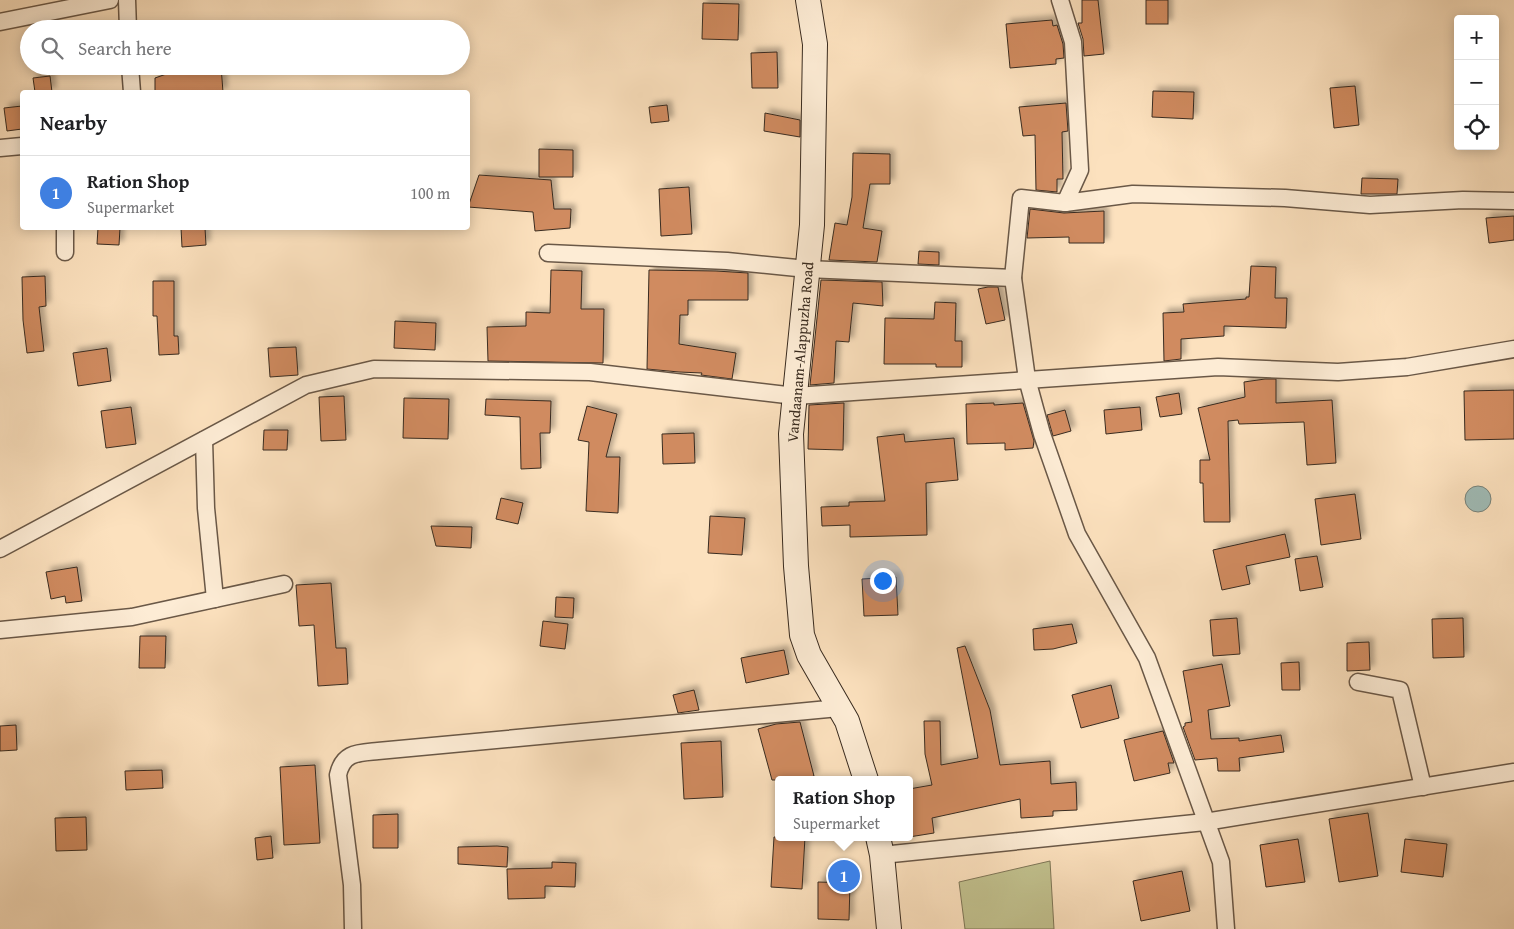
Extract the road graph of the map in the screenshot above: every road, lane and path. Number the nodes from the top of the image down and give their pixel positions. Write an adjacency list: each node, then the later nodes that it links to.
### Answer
1 (110, 0): 6 (street)
2 (127, 0): 5 (street)
3 (808, 0): 16 (main road, Vandaanam-Alappuzha Road)
4 (1060, 0): 12 (street)
5 (128, 20)
6 (0, 22)
7 (131, 75): 8 (street)
8 (132, 90)
9 (20, 146): 10 (street)
10 (0, 148)
11 (1514, 201): 12 (street)
12 (1065, 203): 17 (street)
13 (65, 230): 14 (street)
14 (65, 252)
15 (548, 253): 16 (street)
16 (807, 269): 17 (street); 20 (main road, Vandaanam-Alappuzha Road)
17 (1013, 278): 19 (street)
18 (1514, 349): 19 (street)
19 (1027, 379): 20 (street); 31 (street)
20 (795, 396): 21 (street); 27 (main road, Vandaanam-Alappuzha Road)
21 (204, 440): 22 (street); 24 (street)
22 (0, 549)
23 (284, 584): 24 (street)
24 (215, 599): 25 (street)
25 (0, 630)
26 (1358, 682): 30 (street)
27 (839, 708): 29 (main road, Vandaanam-Alappuzha Road); 33 (street)
28 (1514, 772): 30 (street)
29 (865, 776)
30 (1423, 787): 31 (street)
31 (1205, 822): 32 (street); 35 (street)
32 (880, 846): 34 (main road)
33 (352, 929)
34 (889, 929)
35 (1226, 929)

